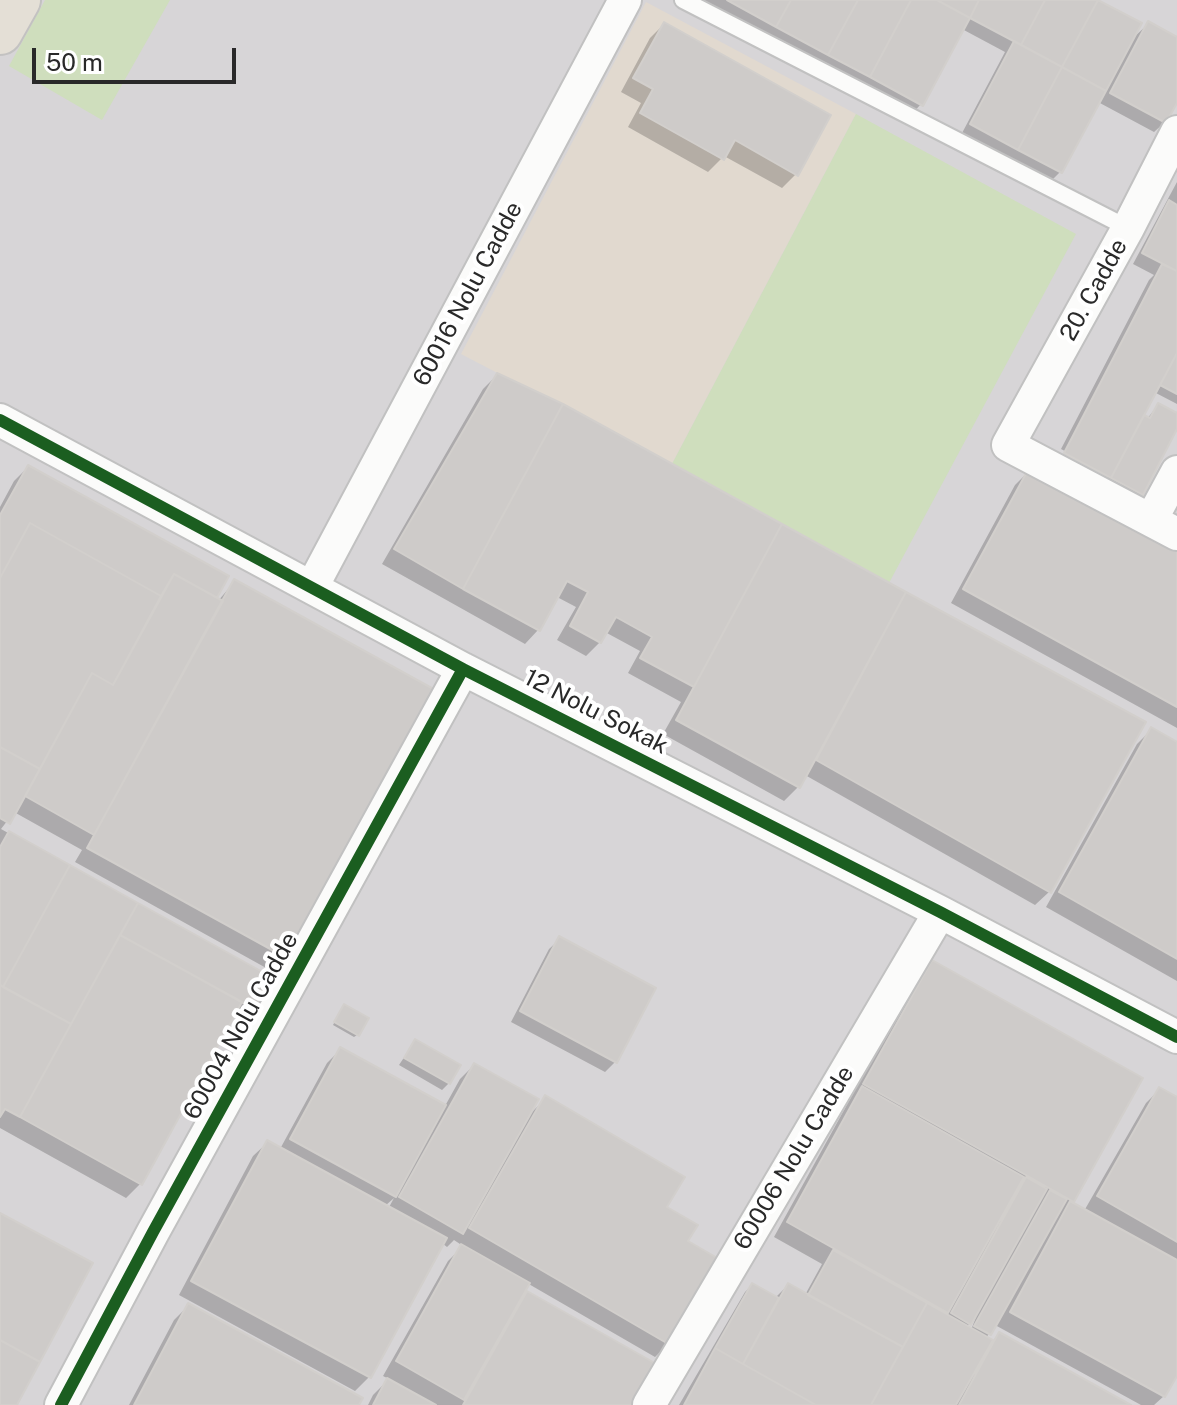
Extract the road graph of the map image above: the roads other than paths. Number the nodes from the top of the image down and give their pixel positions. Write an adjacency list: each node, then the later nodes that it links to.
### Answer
1 (18, 0): 4 (main road)
2 (625, 0): 10 (street, 60016 Nolu Cadde)
3 (683, 0): 6 (lane)
4 (0, 32)
5 (1177, 132): 6 (street, 20. Cadde)
6 (1128, 228): 9 (street, 20. Cadde)
7 (0, 420): 10 (street, 12 Nolu Sokak)
8 (1177, 472): 9 (street)
9 (1164, 527)
10 (312, 587): 11 (street, 12 Nolu Sokak)
11 (463, 669): 12 (street, 12 Nolu Sokak); 14 (street, 60004 Nolu Cadde)
12 (940, 912): 13 (street, 12 Nolu Sokak); 15 (street, 60006 Nolu Cadde)
13 (1177, 1037)
14 (61, 1405)
15 (649, 1405)

